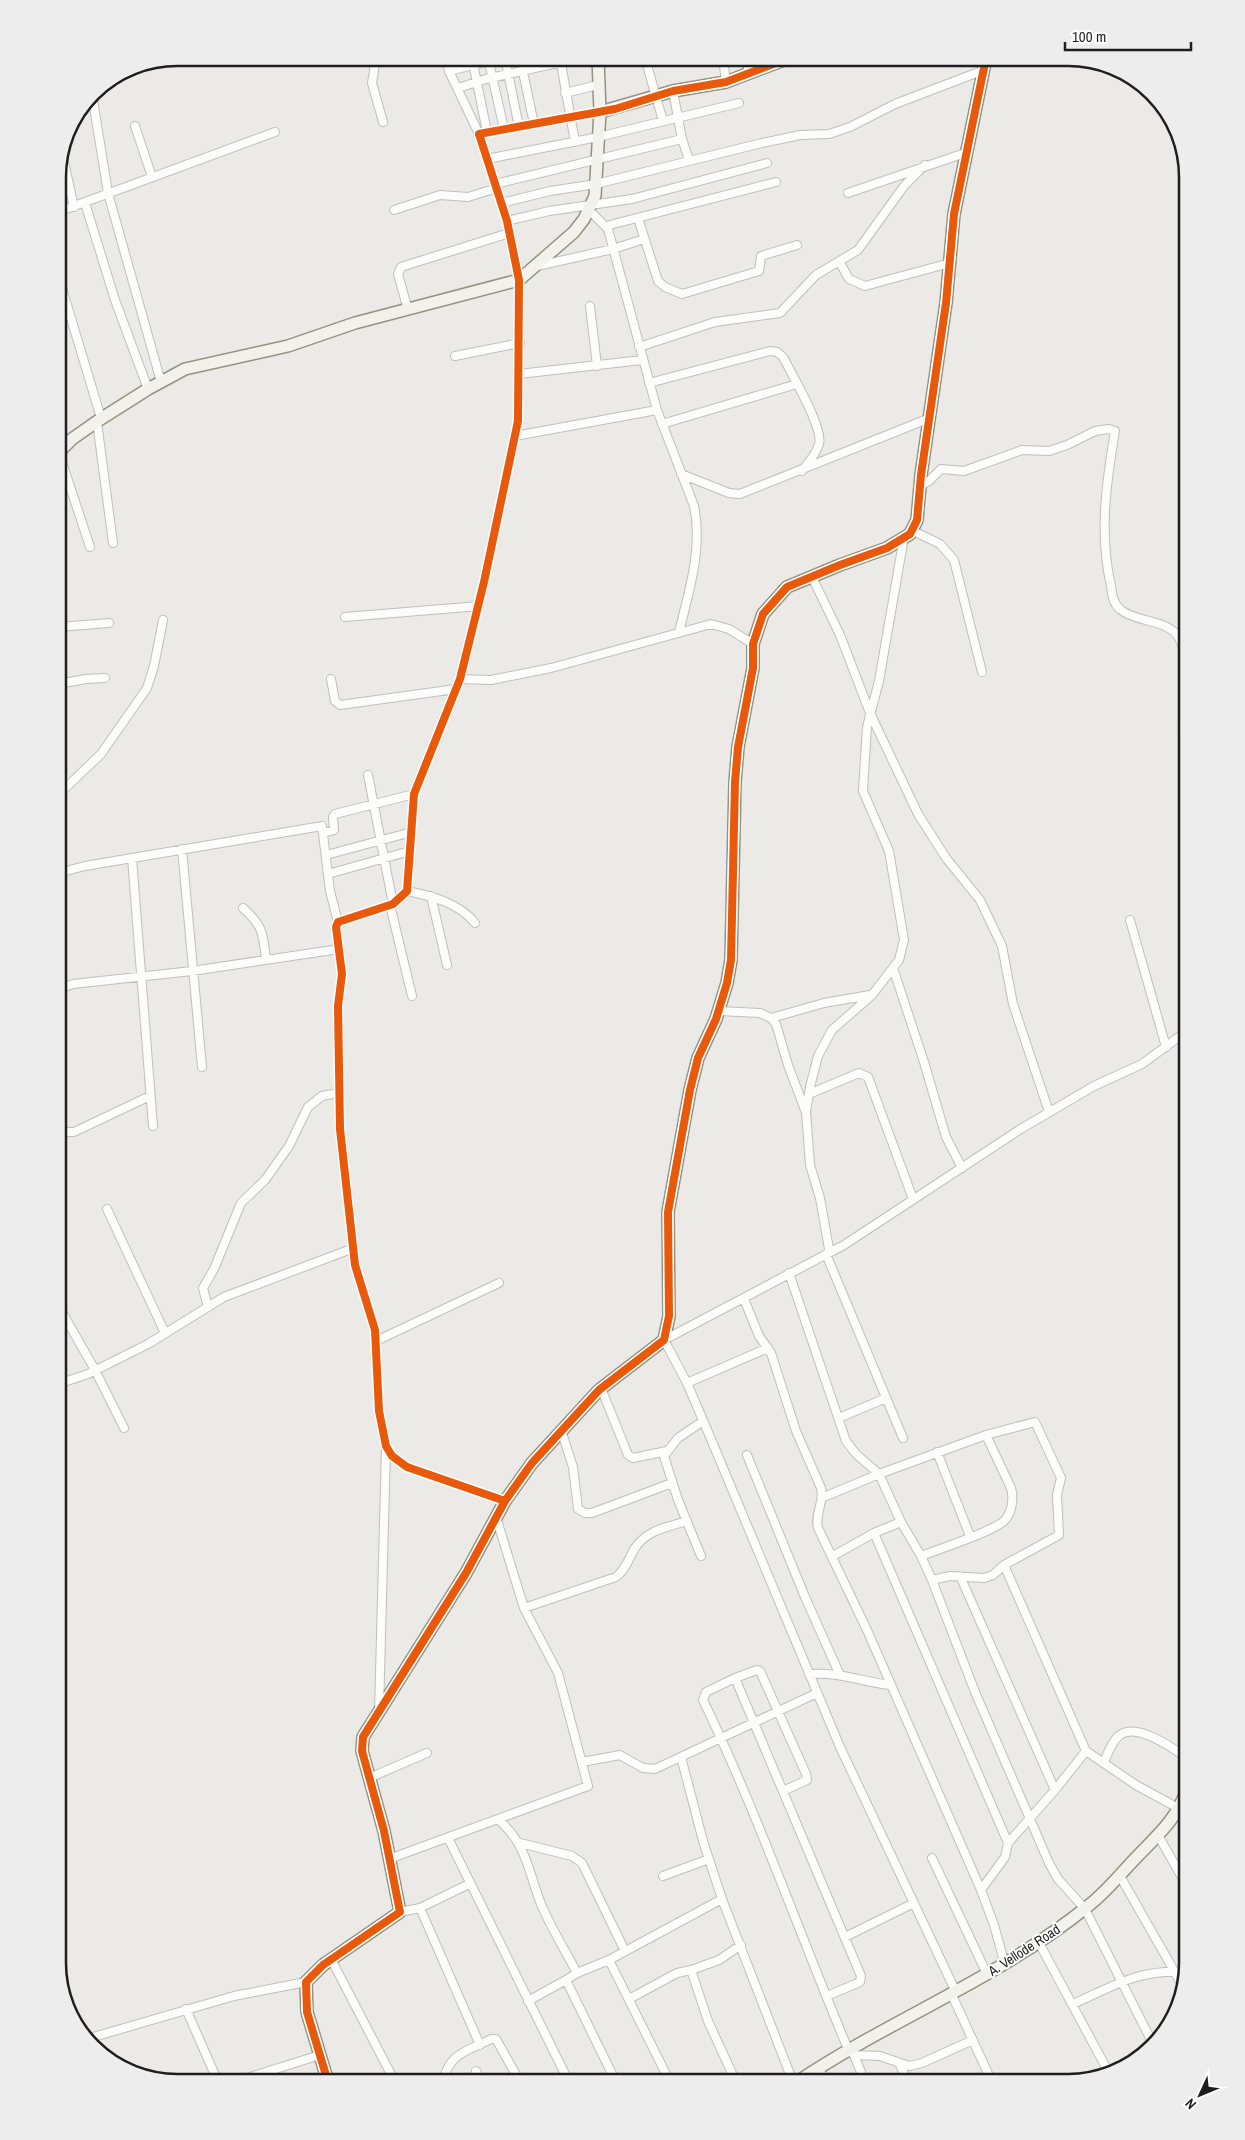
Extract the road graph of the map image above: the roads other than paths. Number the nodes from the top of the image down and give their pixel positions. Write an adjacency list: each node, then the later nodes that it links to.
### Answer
1 (375, 66): 35 (street)
2 (448, 66): 18 (street)
3 (461, 66): 18 (street)
4 (474, 66): 22 (street)
5 (490, 66): 21 (street)
6 (507, 66): 20 (street)
7 (523, 66): 16 (street)
8 (538, 66): 16 (street)
9 (561, 66): 27 (street)
10 (598, 66): 24 (street)
11 (647, 66): 28 (street)
12 (724, 66): 23 (street)
13 (748, 66): 19 (street)
14 (768, 66): 19 (street)
15 (985, 66): 17 (street)
16 (524, 70): 20 (street); 36 (street)
17 (984, 70): 45 (street); 48 (street)
18 (449, 71): 25 (street)
19 (748, 73): 23 (street)
20 (509, 74): 21 (street); 38 (street)
21 (493, 77): 22 (street); 39 (street)
22 (478, 81): 25 (street); 41 (street)
23 (726, 82): 26 (street)
24 (598, 85): 27 (street); 31 (street)
25 (458, 88): 41 (street)
26 (673, 91): 28 (street); 32 (street)
27 (565, 93): 33 (street)
28 (655, 96): 31 (street); 34 (street)
29 (739, 103): 32 (street)
30 (94, 104): 56 (street)
31 (600, 112): 33 (street); 42 (street)
32 (678, 117): 34 (street); 43 (street)
33 (569, 118): 36 (street); 44 (street)
34 (663, 121): 42 (street)
35 (383, 122)
36 (534, 124): 38 (street)
37 (135, 126): 52 (street)
38 (519, 127): 39 (street)
39 (504, 129): 41 (street)
40 (276, 132): 52 (street)
41 (483, 133): 46 (street)
42 (598, 137): 44 (street); 47 (street)
43 (682, 139): 47 (street); 48 (street)
44 (575, 142): 46 (street)
45 (968, 152): 50 (street); 72 (street)
46 (488, 159): 55 (street)
47 (597, 159): 54 (street); 55 (street)
48 (689, 160): 54 (street)
49 (767, 163): 61 (street)
50 (925, 165): 57 (street); 71 (street)
51 (66, 171): 60 (street)
52 (152, 177): 56 (street)
53 (776, 182): 64 (street)
54 (596, 184): 59 (street); 61 (street)
55 (496, 186): 59 (street); 63 (street)
56 (108, 193): 58 (street); 84 (street)
57 (848, 193)
58 (85, 203): 60 (street); 87 (street)
59 (501, 203): 65 (street)
60 (74, 207): 62 (street)
61 (589, 207): 65 (street); 66 (street); 73 (street)
62 (66, 210)
63 (394, 210)
64 (638, 218): 66 (street); 68 (street)
65 (507, 221): 67 (street)
66 (606, 226): 70 (street)
67 (509, 233): 74 (street); 77 (street)
68 (644, 239): 69 (street); 70 (street)
69 (797, 245)
70 (613, 249): 73 (street); 79 (street)
71 (839, 261): 72 (street); 79 (street)
72 (950, 263): 89 (street)
73 (537, 266): 74 (street)
74 (519, 280): 77 (street); 78 (street)
75 (66, 303): 90 (street)
76 (590, 306): 82 (street)
77 (408, 310): 84 (street)
78 (520, 343): 80 (street); 83 (street)
79 (639, 347): 81 (street)
80 (455, 356)
81 (642, 360): 82 (street); 85 (street)
82 (597, 366): 83 (street)
83 (519, 374): 92 (street)
84 (161, 382): 87 (street)
85 (649, 383): 86 (street); 88 (street)
86 (797, 384): 91 (street); 94 (street)
87 (148, 389): 90 (street)
88 (657, 410): 91 (street); 92 (street)
89 (930, 418): 94 (street); 97 (street)
90 (99, 420): 93 (street); 99 (street)
91 (662, 424): 95 (street)
92 (514, 436): 102 (street)
93 (66, 445)
94 (802, 471): 95 (street)
95 (681, 474): 107 (street)
96 (66, 475): 100 (street)
97 (920, 486): 98 (street); 108 (street)
98 (908, 534): 101 (street); 110 (street); 116 (street)
99 (112, 543)
100 (90, 547)
101 (812, 577): 109 (street); 116 (street)
102 (478, 606): 103 (street); 113 (street)
103 (345, 617)
104 (163, 620): 118 (street)
105 (109, 624): 106 (street)
106 (66, 627)
107 (679, 632): 109 (street); 113 (street)
108 (1179, 638)
109 (753, 644): 147 (street)
110 (982, 672)
111 (105, 678): 114 (street)
112 (331, 679): 115 (street)
113 (460, 679): 115 (street)
114 (66, 682)
115 (456, 689): 119 (street)
116 (870, 714): 141 (street); 156 (street)
117 (368, 775): 120 (street)
118 (66, 787)
119 (414, 794): 120 (street); 121 (street)
120 (374, 805): 122 (street); 123 (street)
121 (412, 832): 123 (street); 125 (street)
122 (323, 833): 124 (street); 126 (street)
123 (381, 840): 126 (street); 128 (street)
124 (182, 850): 127 (street); 142 (street)
125 (410, 851): 128 (street); 131 (street)
126 (326, 855): 130 (street)
127 (132, 858): 129 (street); 143 (street)
128 (384, 858): 130 (street); 133 (street)
129 (66, 871)
130 (328, 874): 136 (street)
131 (407, 891): 132 (street); 133 (street)
132 (431, 896): 137 (street); 140 (street)
133 (392, 904): 136 (street); 146 (street)
134 (243, 908): 139 (street)
135 (1130, 920): 150 (street)
136 (338, 922): 138 (street)
137 (475, 923)
138 (339, 948): 139 (street); 152 (street)
139 (266, 960): 142 (street)
140 (447, 965)
141 (893, 968): 145 (street); 159 (street)
142 (192, 971): 143 (street); 151 (street)
143 (140, 977): 144 (street); 154 (street)
144 (66, 986)
145 (872, 994): 148 (street); 153 (street)
146 (412, 996)
147 (718, 1011): 148 (street); 171 (street)
148 (771, 1018): 155 (street)
149 (1179, 1038): 150 (street)
150 (1166, 1047): 156 (street)
151 (202, 1067)
152 (338, 1093): 162 (street); 168 (street)
153 (809, 1094): 155 (street); 160 (street)
154 (150, 1096): 157 (street); 158 (street)
155 (806, 1112): 163 (street)
156 (1049, 1112): 159 (street)
157 (153, 1126)
158 (66, 1132)
159 (962, 1168): 160 (street)
160 (913, 1199): 163 (street)
161 (107, 1209): 170 (street)
162 (354, 1248): 168 (street); 172 (street)
163 (834, 1250): 164 (street)
164 (826, 1254): 165 (street); 178 (street)
165 (789, 1273): 167 (street); 179 (street)
166 (499, 1283): 172 (street)
167 (744, 1300): 171 (street); 173 (street)
168 (208, 1307): 170 (street)
169 (66, 1319): 174 (street)
170 (165, 1333): 174 (street)
171 (664, 1340): 176 (street); 177 (street)
172 (376, 1342): 185 (street)
173 (768, 1348): 176 (street); 191 (street)
174 (95, 1370): 175 (street); 181 (street)
175 (66, 1381)
176 (687, 1383): 180 (street)
177 (601, 1388): 182 (street); 186 (street)
178 (886, 1398): 179 (street); 184 (street)
179 (839, 1418): 189 (street)
180 (703, 1421): 186 (street); 206 (street)
181 (124, 1428)
182 (562, 1430): 190 (street); 192 (street)
183 (986, 1435): 187 (street); 197 (street); 201 (street)
184 (903, 1438)
185 (386, 1446): 192 (street); 211 (street)
186 (667, 1451): 190 (street)
187 (937, 1452): 189 (street); 197 (street)
188 (747, 1455): 205 (street)
189 (879, 1474): 191 (street); 195 (street)
190 (672, 1483): 194 (street)
191 (824, 1497): 199 (street)
192 (505, 1501): 193 (street)
193 (496, 1517): 204 (street); 211 (street)
194 (687, 1521): 198 (street); 204 (street)
195 (901, 1522): 196 (street); 200 (street)
196 (874, 1533): 199 (street); 230 (street)
197 (970, 1536): 200 (street)
198 (701, 1556)
199 (833, 1556): 208 (street)
200 (922, 1556): 203 (street)
201 (1004, 1566): 202 (street); 214 (street)
202 (960, 1576): 203 (street); 221 (street)
203 (932, 1580): 225 (street)
204 (524, 1608): 218 (street)
205 (839, 1673): 206 (street); 208 (street)
206 (809, 1674): 209 (street)
207 (735, 1678): 210 (street); 212 (street); 213 (street)
208 (890, 1685): 238 (street)
209 (817, 1693): 210 (street); 240 (street)
210 (778, 1711): 212 (street); 222 (street)
211 (378, 1714): 220 (street)
212 (753, 1722): 213 (street); 222 (street)
213 (721, 1737): 217 (street); 261 (street)
214 (1086, 1751): 219 (street); 221 (street)
215 (1179, 1753): 219 (street)
216 (427, 1754): 220 (street)
217 (680, 1757): 218 (street); 233 (street)
218 (582, 1762): 226 (street)
219 (1104, 1762): 223 (street)
220 (369, 1778): 232 (street)
221 (1055, 1790): 225 (street)
222 (783, 1791): 244 (street)
223 (1179, 1809)
224 (1179, 1811): 227 (street, A. Vellode Road)
225 (1029, 1817): 230 (street); 242 (street)
226 (498, 1820): 228 (street); 229 (street)
227 (1159, 1837): 234 (street); 236 (street, A. Vellode Road)
228 (448, 1838): 232 (street); 237 (street)
229 (520, 1843): 247 (street); 254 (street)
230 (1008, 1843): 238 (street)
231 (932, 1858): 255 (street)
232 (389, 1859): 243 (street)
233 (709, 1859): 235 (street); 239 (street)
234 (1179, 1871)
235 (663, 1876)
236 (1120, 1876): 242 (street, A. Vellode Road); 252 (street)
237 (469, 1884): 241 (street); 263 (street)
238 (981, 1890): 250 (street)
239 (722, 1900): 246 (street); 247 (street)
240 (914, 1903): 244 (street); 260 (street)
241 (420, 1908): 243 (street); 269 (street)
242 (1085, 1909): 245 (street, A. Vellode Road); 259 (street)
243 (400, 1912): 248 (street)
244 (845, 1937): 261 (street)
245 (1038, 1942): 250 (street, A. Vellode Road); 264 (street)
246 (741, 1945): 251 (street); 287 (street)
247 (625, 1951): 249 (street)
248 (331, 1959): 258 (street); 279 (street)
249 (610, 1960): 254 (street); 262 (street)
250 (1005, 1965): 255 (street, A. Vellode Road)
251 (691, 1970): 262 (street); 286 (street)
252 (1175, 1972): 253 (street); 256 (street); 259 (street)
253 (1178, 1972)
254 (577, 1973): 257 (street)
255 (987, 1974): 260 (street, A. Vellode Road)
256 (1178, 1977)
257 (566, 1980): 263 (street); 284 (street)
258 (306, 1982): 265 (street); 271 (street)
259 (1122, 1982): 264 (street); 267 (street)
260 (953, 1992): 268 (street); 270 (street, A. Vellode Road)
261 (827, 1996): 270 (street)
262 (628, 1999): 285 (street)
263 (528, 2001): 283 (street)
264 (1073, 2004): 273 (street)
265 (186, 2009): 266 (street); 276 (street)
266 (95, 2037)
267 (1150, 2037)
268 (973, 2040): 272 (street); 292 (street)
269 (480, 2045): 280 (street); 282 (street)
270 (851, 2052): 272 (street); 274 (street, A. Vellode Road); 290 (street)
271 (320, 2055): 277 (street); 278 (street)
272 (900, 2064): 291 (street)
273 (1106, 2067)
274 (819, 2068): 288 (street, A. Vellode Road); 289 (street)
275 (476, 2071): 281 (street)
276 (214, 2074)
277 (259, 2074)
278 (326, 2074)
279 (391, 2074)
280 (445, 2074)
281 (477, 2074)
282 (516, 2074)
283 (564, 2074)
284 (612, 2074)
285 (666, 2074)
286 (732, 2074)
287 (792, 2074)
288 (809, 2074)
289 (822, 2074)
290 (861, 2074)
291 (904, 2074)
292 (986, 2074)

